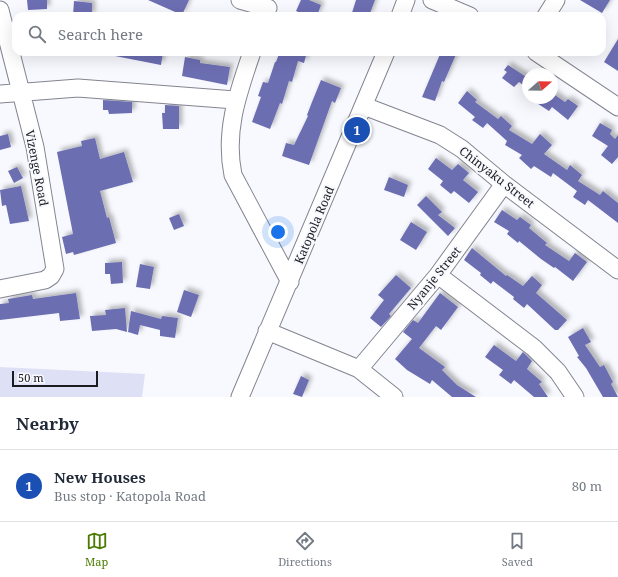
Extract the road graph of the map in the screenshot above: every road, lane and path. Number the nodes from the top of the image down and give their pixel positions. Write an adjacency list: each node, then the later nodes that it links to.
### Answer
1 (240, 0): 5 (street)
2 (406, 0): 7 (street)
3 (432, 0): 8 (street)
4 (556, 0): 9 (street)
5 (268, 8)
6 (0, 10): 13 (street, Vizenge Road)
7 (402, 12)
8 (460, 12)
9 (548, 12)
10 (251, 56): 15 (street)
11 (384, 56): 16 (street, Katopola Road)
12 (542, 56): 17 (street)
13 (20, 93): 14 (street); 15 (street); 22 (street, Vizenge Road)
14 (0, 94)
15 (235, 100): 21 (street)
16 (364, 106): 18 (street, Chinyaku Street); 21 (street, Katopola Road)
17 (618, 107)
18 (504, 184): 19 (street, Chinyaku Street); 20 (street, Nyanje Street)
19 (618, 270)
20 (438, 276): 24 (street, Nyanje Street); 27 (street)
21 (290, 282): 23 (street, Katopola Road)
22 (0, 289)
23 (267, 331): 24 (street); 25 (street, Katopola Road)
24 (359, 369): 26 (street)
25 (240, 397)
26 (394, 397)
27 (575, 397)

